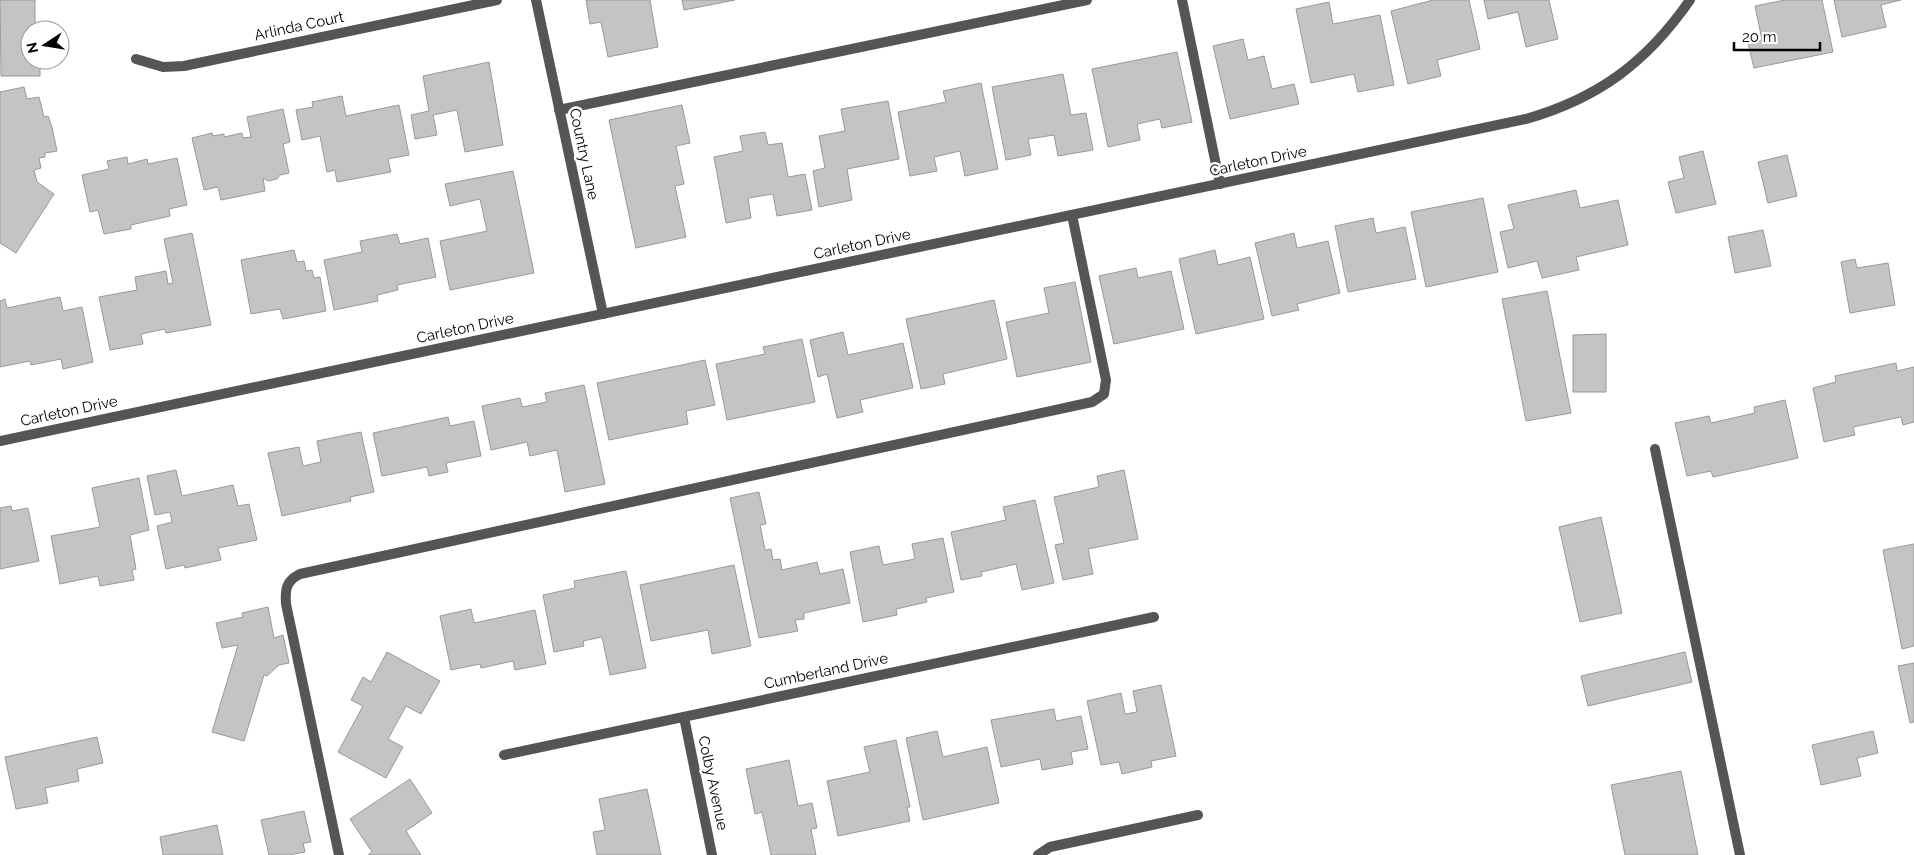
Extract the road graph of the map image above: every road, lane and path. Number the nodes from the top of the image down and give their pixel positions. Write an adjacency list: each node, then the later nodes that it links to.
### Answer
1 (498, 0): 6 (street, Arlinda Court)
2 (536, 0): 7 (street, Country Lane)
3 (1087, 0): 7 (street)
4 (1182, 0): 8 (street)
5 (1690, 0): 8 (street, Carleton Drive)
6 (136, 59)
7 (560, 110): 10 (street, Country Lane)
8 (1220, 184): 9 (street, Carleton Drive)
9 (1072, 215): 10 (street, Carleton Drive); 17 (street)
10 (603, 314): 11 (street, Carleton Drive)
11 (0, 441)
12 (1655, 449): 20 (street)
13 (1154, 617): 14 (street, Cumberland Drive)
14 (684, 717): 15 (street, Cumberland Drive); 18 (street, Colby Avenue)
15 (504, 755)
16 (1198, 815): 19 (street)
17 (339, 855)
18 (712, 855)
19 (1038, 855)
20 (1740, 855)

